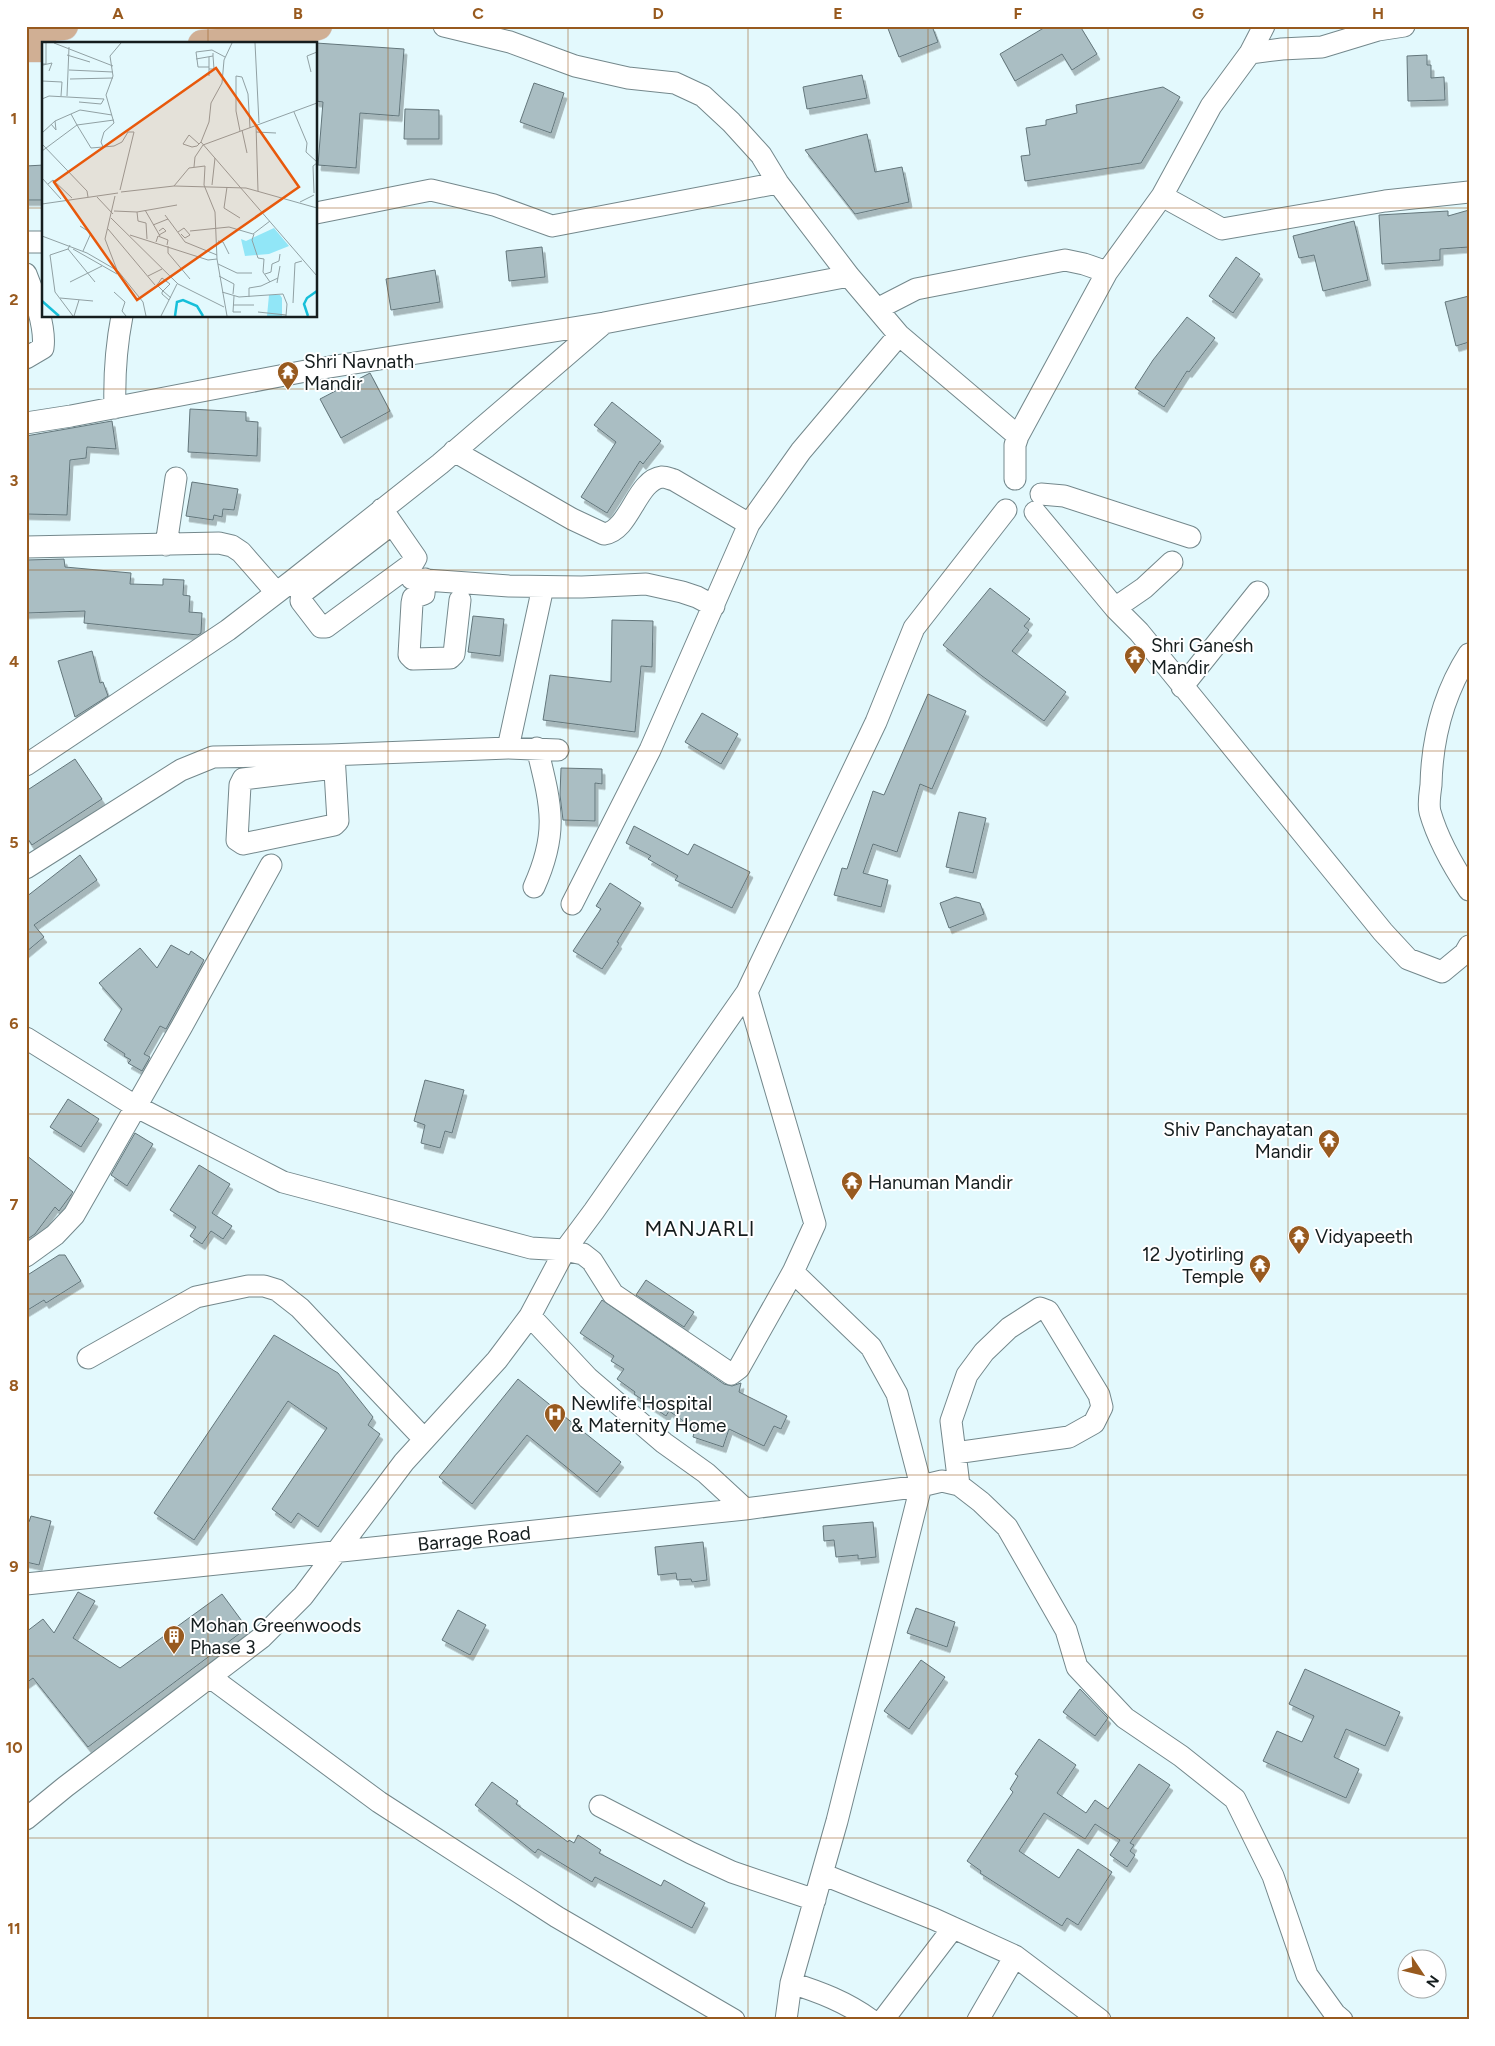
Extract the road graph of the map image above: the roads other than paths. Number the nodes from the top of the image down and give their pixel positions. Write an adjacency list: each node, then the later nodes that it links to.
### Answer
1 (64, 26): 6 (main road)
2 (318, 26): 7 (main road)
3 (444, 26): 11 (street)
4 (1264, 26): 10 (street)
5 (1404, 26): 10 (street)
6 (26, 28)
7 (234, 42)
8 (26, 48): 9 (main road)
9 (42, 48)
10 (1250, 53): 13 (street)
11 (778, 184): 14 (street); 19 (street)
12 (1469, 192): 13 (street)
13 (1162, 196): 17 (street)
14 (318, 213)
15 (26, 242): 16 (street)
16 (42, 242)
17 (1107, 272): 20 (street); 27 (street)
18 (26, 274): 24 (street)
19 (849, 276): 20 (street); 22 (street)
20 (877, 309): 23 (street)
21 (122, 318): 25 (street)
22 (604, 323): 25 (street); 28 (street)
23 (899, 335): 27 (street); 34 (street)
24 (26, 358)
25 (115, 408): 26 (street)
26 (26, 423)
27 (1018, 436): 30 (street)
28 (454, 451): 33 (street); 34 (street)
29 (176, 478): 36 (street)
30 (1015, 479): 31 (street); 32 (street)
31 (1038, 503): 32 (street); 35 (street); 44 (street)
32 (1006, 510): 56 (street)
33 (387, 517): 40 (street); 40 (street)
34 (749, 524): 43 (street)
35 (1190, 537)
36 (166, 544): 37 (street); 40 (street)
37 (26, 547)
38 (1172, 562): 44 (street)
39 (543, 586): 42 (street); 43 (street); 47 (street)
40 (290, 589): 49 (street)
41 (1258, 592): 46 (street)
42 (460, 600)
43 (714, 606): 54 (street)
44 (1115, 608): 46 (street)
45 (1469, 654): 53 (street)
46 (1182, 687): 55 (street)
47 (508, 748): 48 (street); 52 (street)
48 (334, 762): 48 (street); 51 (street)
49 (26, 765)
50 (271, 866): 58 (street)
51 (26, 868)
52 (534, 888)
53 (1469, 890)
54 (572, 904)
55 (1469, 946)
56 (747, 992): 59 (street); 61 (street)
57 (26, 1038): 58 (street)
58 (135, 1106): 59 (street); 60 (street)
59 (565, 1250): 61 (street); 62 (street)
60 (26, 1256)
61 (792, 1272): 67 (street)
62 (530, 1316): 64 (street); 68 (street)
63 (88, 1358): 64 (street)
64 (424, 1439): 69 (street)
65 (955, 1454): 65 (street); 66 (street)
66 (959, 1485): 67 (street, Barrage Road); 86 (street)
67 (922, 1486): 68 (street, Barrage Road); 74 (street)
68 (745, 1509): 69 (street, Barrage Road)
69 (336, 1552): 70 (street, Barrage Road); 71 (street)
70 (26, 1584)
71 (210, 1678): 73 (street); 79 (street)
72 (600, 1806): 75 (street)
73 (26, 1819)
74 (822, 1874): 75 (street); 76 (street)
75 (815, 1900): 78 (street)
76 (953, 1928): 77 (street); 84 (street)
77 (1015, 1956): 80 (street); 85 (street)
78 (791, 1983): 82 (street); 83 (street)
79 (709, 2013): 81 (street)
80 (1089, 2016)
81 (734, 2020)
82 (786, 2020)
83 (871, 2020)
84 (883, 2020)
85 (978, 2020)
86 (1342, 2020)

